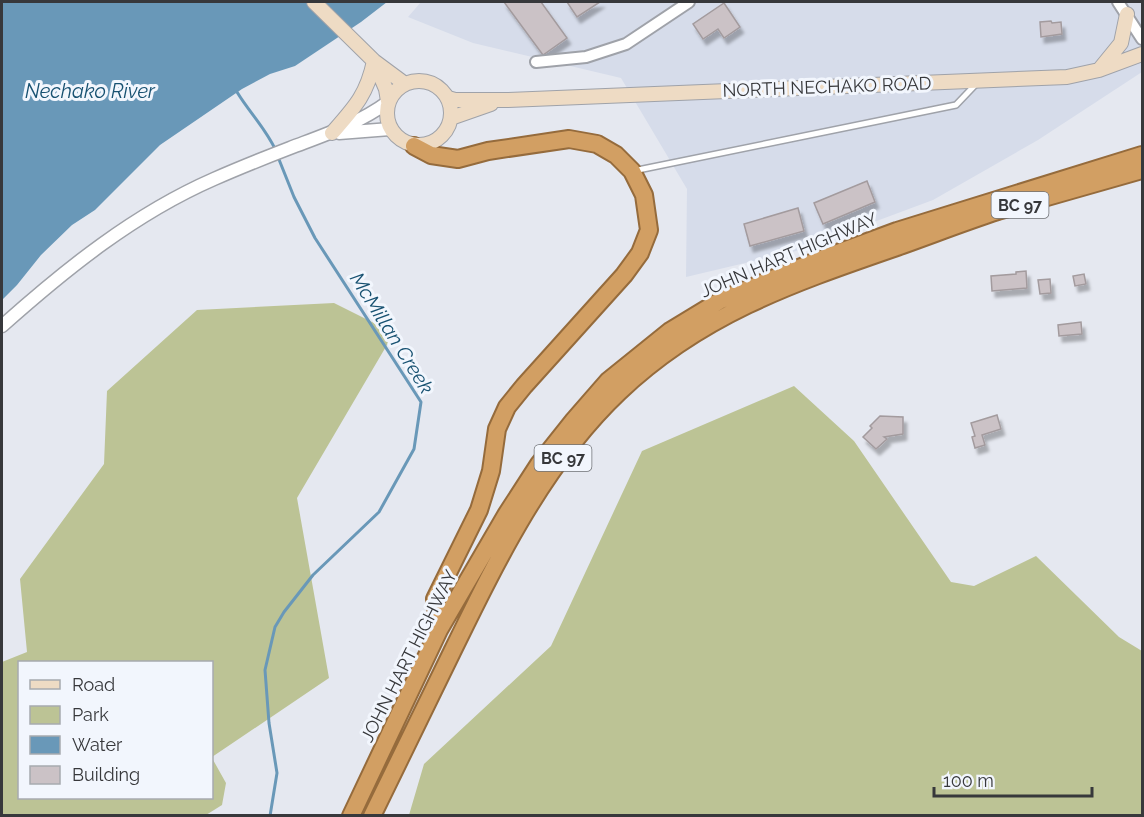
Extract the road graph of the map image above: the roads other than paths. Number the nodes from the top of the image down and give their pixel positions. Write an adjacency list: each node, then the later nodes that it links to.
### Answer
1 (315, 2): 7 (main road)
2 (689, 2): 8 (street)
3 (1118, 2): 4 (street)
4 (1126, 14): 5 (street); 9 (main road)
5 (1143, 39)
6 (1143, 54): 9 (main road, NORTH NECHAKO ROAD)
7 (374, 61): 11 (main road); 14 (main road); 17 (main road)
8 (536, 62)
9 (1099, 70): 10 (main road, NORTH NECHAKO ROAD)
10 (980, 80): 13 (main road, NORTH NECHAKO ROAD); 23 (lane)
11 (405, 84): 12 (main road); 14 (main road)
12 (447, 98): 13 (main road, NORTH NECHAKO ROAD); 15 (main road)
13 (508, 100): 15 (main road, NORTH NECHAKO ROAD)
14 (388, 101): 16 (main road); 17 (street)
15 (451, 118): 18 (main road)
16 (390, 129): 17 (street); 18 (main road)
17 (332, 133): 24 (street)
18 (414, 146): 23 (highway)
19 (1143, 147): 21 (highway)
20 (1143, 155): 21 (highway, JOHN HART HIGHWAY / BC 97)
21 (1109, 164): 25 (highway, JOHN HART HIGHWAY / BC 97)
22 (1143, 170): 27 (highway, JOHN HART HIGHWAY / BC 97)
23 (632, 171): 25 (highway)
24 (2, 326)
25 (439, 630): 26 (highway, JOHN HART HIGHWAY / BC 97)
26 (351, 816)
27 (372, 816)

